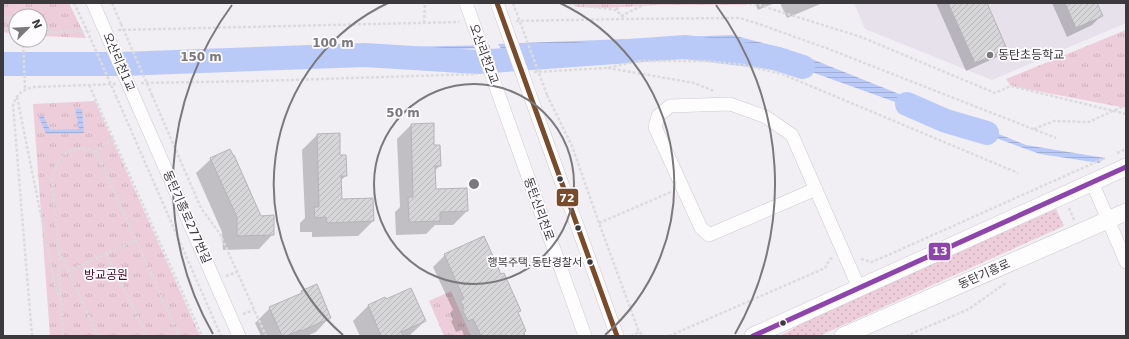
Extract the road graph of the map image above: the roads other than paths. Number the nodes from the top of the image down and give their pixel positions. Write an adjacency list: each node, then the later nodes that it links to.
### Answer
1 (93, 3): 4 (street, 오산리천1교, bridge)
2 (466, 3): 5 (street, 오산리천2교, bridge)
3 (497, 3): 15 (street, bridge)
4 (134, 98): 13 (street, 동탄기흥로277번길)
5 (502, 104): 14 (street, 동탄신리천로)
6 (1126, 167): 7 (main road)
7 (1092, 182): 10 (street); 12 (main road)
8 (816, 189): 8 (street); 12 (street)
9 (1126, 212): 10 (main road, 동탄기흥로)
10 (1108, 220): 11 (street); 17 (main road, 동탄기흥로)
11 (1126, 262)
12 (859, 288): 16 (main road)
13 (239, 336)
14 (585, 336)
15 (617, 336)
16 (753, 336)
17 (843, 336)

